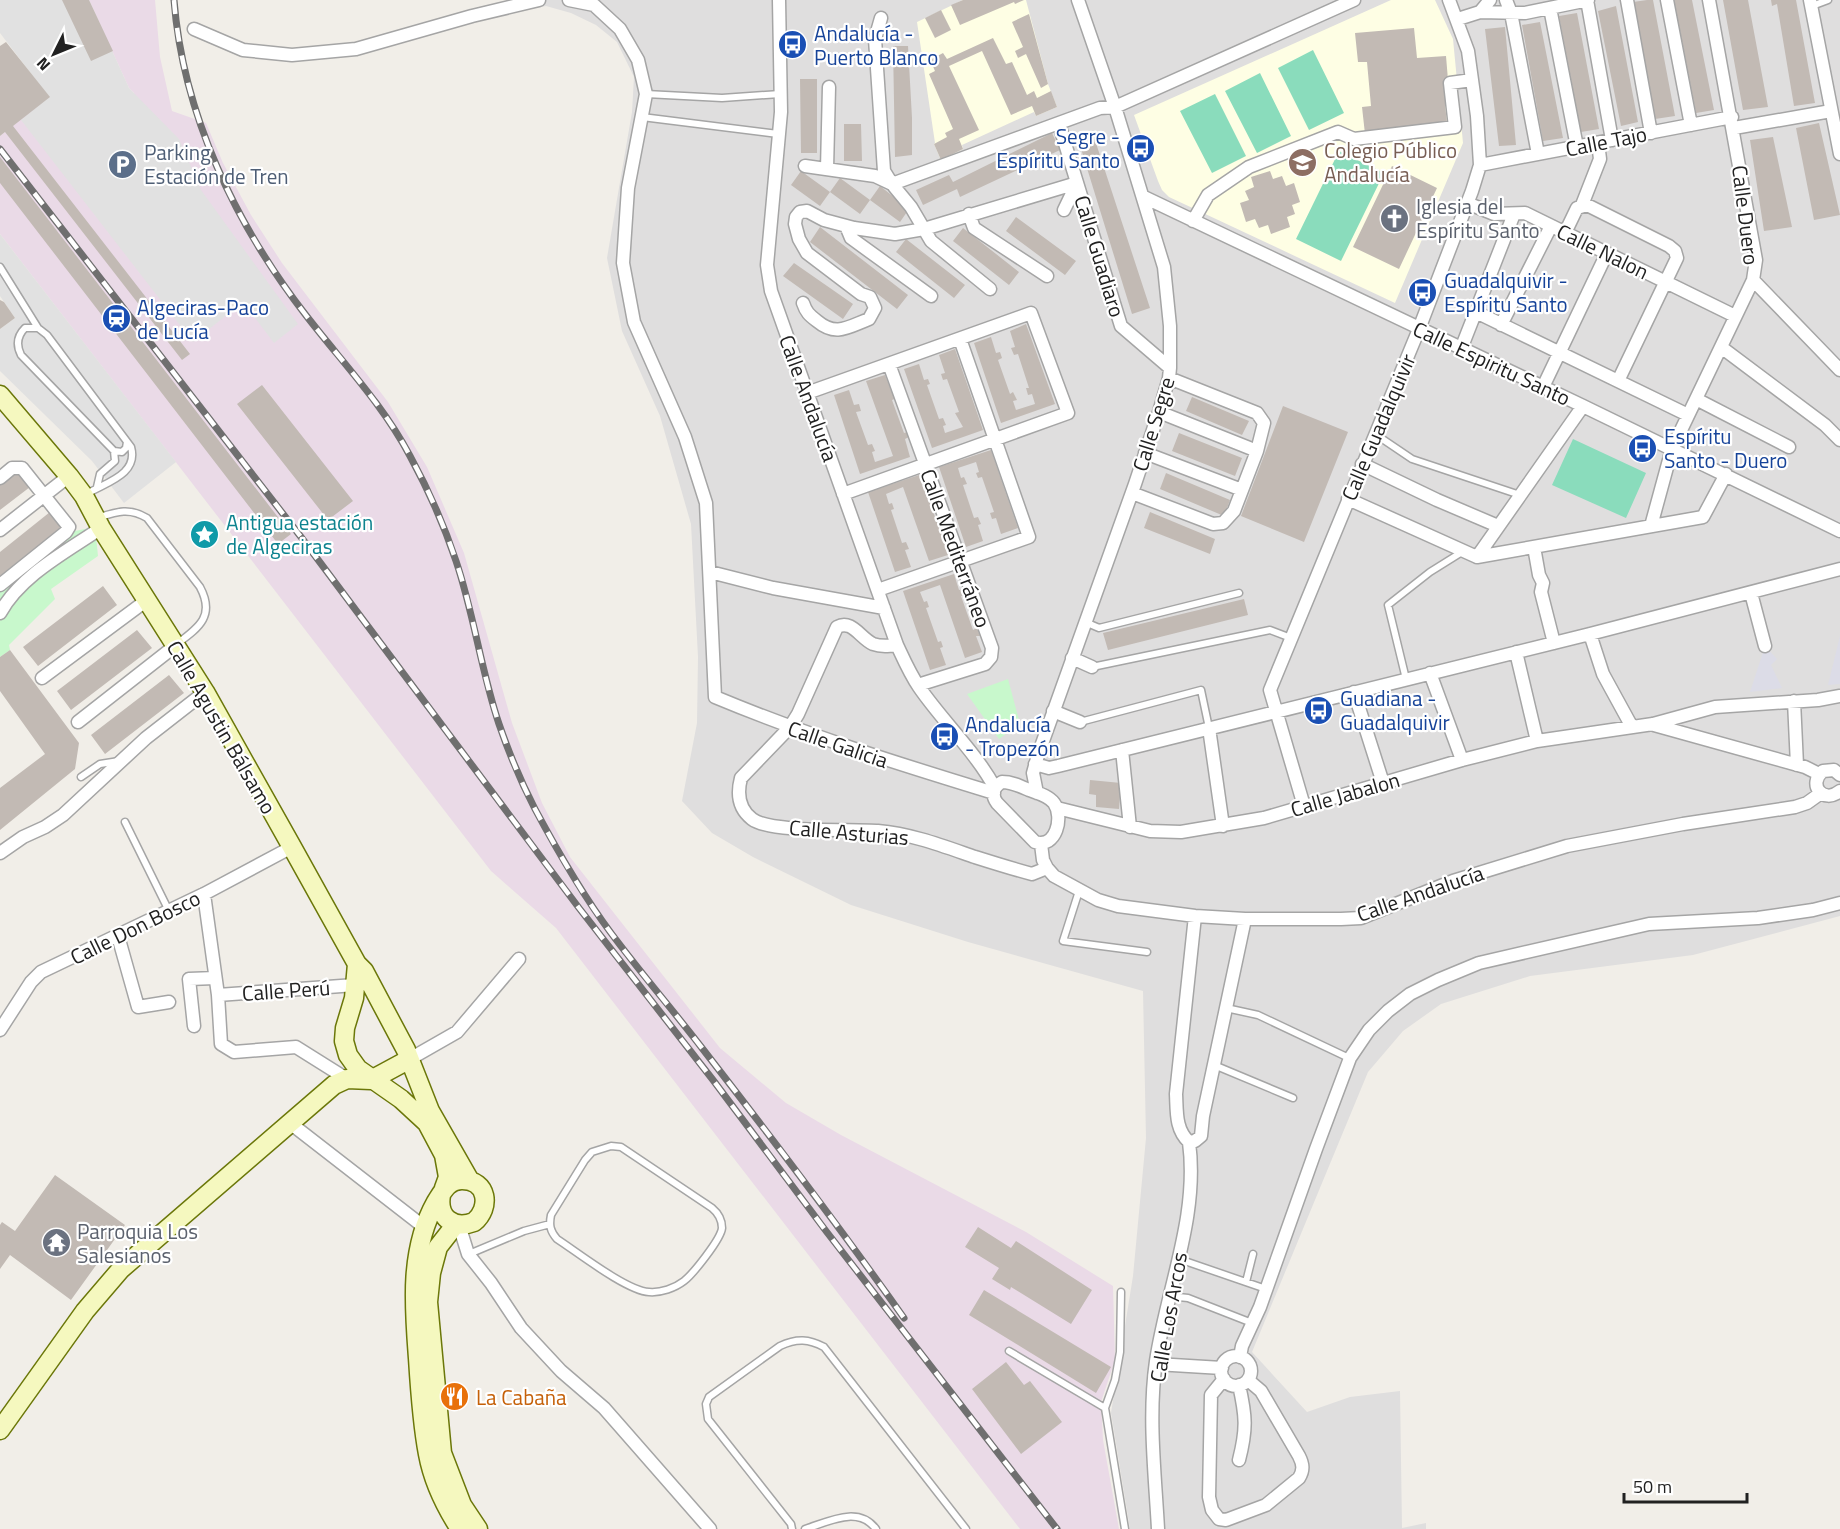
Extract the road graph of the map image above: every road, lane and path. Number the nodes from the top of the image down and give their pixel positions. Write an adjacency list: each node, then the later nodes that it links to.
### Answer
1 (569, 0): 23 (street)
2 (779, 0): 24 (street, Calle Andalucía)
3 (1078, 0): 25 (street, Calle Segre)
4 (1354, 0): 25 (street)
5 (1449, 0): 19 (street, Calle Guadalquivir)
6 (1490, 0): 16 (street)
7 (1506, 0): 17 (street)
8 (1588, 0): 15 (street); 33 (street)
9 (1627, 0): 31 (street)
10 (1667, 0): 30 (street)
11 (1709, 0): 28 (street, Calle Duero)
12 (1828, 0): 14 (lane)
13 (533, 1): 20 (street)
14 (1811, 3): 26 (street)
15 (1550, 8): 17 (street); 35 (street)
16 (1480, 12): 17 (street); 19 (street)
17 (1511, 13): 36 (street)
18 (881, 18): 42 (street)
19 (1458, 19): 21 (street, Calle Guadalquivir)
20 (194, 29)
21 (1472, 80): 38 (street, Calle Guadalquivir); 49 (street)
22 (829, 87): 40 (street)
23 (646, 94): 24 (lane); 27 (street)
24 (781, 94): 32 (street, Calle Andalucía)
25 (1115, 107): 29 (street); 43 (street, Calle Segre)
26 (1832, 111): 28 (street, Calle Tajo); 37 (street)
27 (642, 117): 32 (lane); 113 (street)
28 (1733, 123): 30 (street, Calle Tajo); 57 (street, Calle Duero)
29 (1059, 124): 41 (street, Calle Guadiaro); 42 (street)
30 (1691, 125): 31 (street, Calle Tajo)
31 (1651, 133): 33 (street, Calle Tajo)
32 (779, 134): 76 (street, Calle Andalucía)
33 (1612, 140): 34 (street, Calle Tajo)
34 (1598, 143): 35 (street, Calle Tajo); 45 (street)
35 (1577, 147): 36 (street, Calle Tajo)
36 (1538, 154): 38 (street, Calle Tajo)
37 (1840, 154)
38 (1480, 165): 44 (street, Calle Guadalquivir)
39 (805, 166): 40 (street)
40 (827, 170): 42 (street)
41 (1077, 183): 46 (street); 47 (street); 73 (street, Calle Guadiaro)
42 (892, 184): 52 (street)
43 (1144, 197): 49 (street, Calle Espiritu Santo); 73 (street, Calle Segre)
44 (1467, 203): 48 (street, Calle Nalon); 66 (street, Calle Guadalquivir)
45 (1581, 205): 53 (street); 58 (street)
46 (1064, 210)
47 (969, 214): 52 (street); 56 (street)
48 (1514, 214): 51 (street, Calle Nalon); 62 (street)
49 (1193, 221): 66 (street, Calle Espiritu Santo)
50 (846, 226): 52 (street); 60 (street); 61 (street)
51 (1551, 226): 53 (street, Calle Nalon); 64 (street)
52 (924, 229): 59 (street)
53 (1565, 233): 54 (street, Calle Nalon)
54 (1607, 253): 58 (street, Calle Nalon); 70 (street)
55 (0, 267): 65 (lane)
56 (1047, 276)
57 (1753, 280): 63 (street, Calle Duero); 72 (street)
58 (1665, 282): 63 (street, Calle Nalon); 74 (street)
59 (990, 289)
60 (931, 296)
61 (803, 303)
62 (1476, 312): 64 (street); 69 (street)
63 (1735, 316): 68 (street, Calle Duero)
64 (1502, 325): 70 (street)
65 (38, 328): 85 (lane); 88 (lane)
66 (1419, 329): 69 (street, Calle Espiritu Santo); 82 (street, Calle Guadalquivir)
67 (960, 339): 71 (street); 83 (street); 83 (street)
68 (1721, 347): 78 (street, Calle Duero); 84 (street)
69 (1461, 349): 75 (street, Calle Espiritu Santo)
70 (1559, 353): 74 (street); 75 (street)
71 (889, 364): 76 (street); 91 (street, Calle Mediterráneo)
72 (1840, 370)
73 (1170, 373): 80 (street, Calle Segre); 89 (street, Calle Guadiaro)
74 (1618, 381): 81 (street)
75 (1543, 387): 79 (street, Calle Espiritu Santo)
76 (807, 393): 99 (street, Calle Andalucía)
77 (0, 395): 94 (street, Calle Agustin Bálsamo)
78 (1696, 399): 81 (street, Calle Duero); 86 (street)
79 (1583, 406): 87 (street, Calle Espiritu Santo); 101 (street)
80 (1159, 412): 89 (street); 90 (street, Calle Segre)
81 (1688, 415): 87 (street, Calle Duero)
82 (1375, 434): 92 (street, Calle Guadalquivir); 101 (lane)
83 (995, 439): 91 (street); 111 (street)
84 (1840, 440)
85 (127, 442): 88 (lane); 97 (lane)
86 (1789, 447)
87 (1672, 449): 93 (street, Calle Espiritu Santo); 105 (street, Calle Duero)
88 (114, 451): 97 (lane)
89 (1257, 451): 96 (street, Calle Guadiaro)
90 (1145, 453): 96 (street); 98 (street, Calle Segre)
91 (926, 464): 99 (street); 111 (street, Calle Mediterráneo)
92 (1362, 464): 102 (street, Calle Guadalquivir); 104 (street)
93 (1726, 474): 105 (street); 107 (street, Calle Espiritu Santo)
94 (69, 476): 97 (street, Calle Agustin Bálsamo); 100 (street)
95 (0, 478): 100 (street)
96 (1242, 490): 98 (street, Calle Guadiaro)
97 (90, 491): 103 (street, Calle Agustin Bálsamo)
98 (1132, 492): 121 (street, Calle Segre)
99 (843, 494): 115 (street, Calle Andalucía)
100 (44, 495): 106 (street); 114 (street)
101 (1520, 495): 104 (street)
102 (1348, 499): 109 (street); 123 (street, Calle Guadalquivir)
103 (98, 523): 118 (street, Calle Agustin Bálsamo); 120 (street); 126 (lane)
104 (1498, 526): 110 (street)
105 (1651, 526): 108 (street)
106 (0, 531)
107 (1840, 531)
108 (1534, 547): 110 (street); 124 (street)
109 (1464, 551): 110 (street); 133 (lane)
110 (1477, 557)
111 (961, 561): 115 (street); 135 (street, Calle Mediterráneo)
112 (1840, 569): 117 (street)
113 (710, 572): 119 (street); 148 (street, Calle Galicia)
114 (0, 585)
115 (878, 590): 119 (street, Calle Andalucía)
116 (1239, 592): 121 (lane)
117 (1751, 593): 122 (street); 127 (street)
118 (147, 600): 126 (street, Calle Agustin Bálsamo); 132 (street)
119 (884, 608): 125 (street, Calle Andalucía)
120 (0, 613)
121 (1085, 622): 129 (street, Calle Segre)
122 (1590, 634): 124 (street); 149 (street)
123 (1291, 638): 130 (lane); 144 (street, Calle Guadalquivir)
124 (1554, 643): 128 (street)
125 (897, 645): 135 (street, Calle Andalucía); 148 (street)
126 (176, 646): 137 (street, Calle Agustin Bálsamo); 145 (street)
127 (1765, 646)
128 (1516, 652): 131 (street); 151 (street)
129 (1072, 658): 130 (street); 143 (street, Calle Segre)
130 (1092, 667)
131 (1430, 673): 133 (street); 154 (street)
132 (42, 678)
133 (1406, 679): 138 (street)
134 (1828, 685): 140 (street)
135 (918, 686): 155 (street, Calle Andalucía)
136 (1766, 690): 142 (street)
137 (205, 692): 153 (street); 173 (street, Calle Agustin Bálsamo)
138 (1354, 692): 144 (street); 161 (street)
139 (1840, 696): 140 (street, Calle Jabalon)
140 (1825, 699): 141 (street, Calle Jabalon)
141 (1794, 701): 142 (street, Calle Jabalon); 156 (street)
142 (1768, 703): 147 (street, Calle Jabalon)
143 (1053, 711): 146 (street); 157 (street, Calle Segre)
144 (1277, 712): 150 (street); 167 (street, Calle Guadalquivir)
145 (78, 722)
146 (1080, 722): 150 (lane)
147 (1653, 724): 149 (street, Calle Jabalon); 156 (street)
148 (790, 727): 162 (street, Calle Galicia); 175 (street, Calle Asturias)
149 (1632, 727): 151 (street, Calle Jabalon)
150 (1209, 728): 152 (street); 170 (street)
151 (1537, 741): 154 (street, Calle Jabalon)
152 (1122, 750): 157 (street); 171 (street)
153 (123, 760): 160 (lane); 174 (street)
154 (1462, 760): 161 (street, Calle Jabalon)
155 (981, 765): 162 (street); 163 (street, Calle Andalucía)
156 (1797, 765): 158 (street)
157 (1034, 769): 163 (street); 165 (street, Calle Segre)
158 (1819, 774): 159 (street); 166 (street)
159 (1840, 775)
160 (81, 777)
161 (1383, 783): 167 (street, Calle Jabalon)
162 (964, 784): 163 (street, Calle Galicia)
163 (1003, 787): 165 (street); 172 (street)
164 (1840, 791): 166 (street)
165 (1036, 793): 168 (street)
166 (1821, 793): 181 (street, Calle Andalucía)
167 (1304, 806): 170 (street, Calle Jabalon)
168 (1057, 808): 171 (street, Calle Jabalon); 172 (street)
169 (125, 822): 179 (lane)
170 (1223, 826): 171 (street, Calle Jabalon)
171 (1130, 827)
172 (1041, 844): 175 (street)
173 (292, 847): 177 (street, Calle Don Bosco); 185 (street, Calle Agustin Bálsamo)
174 (0, 853)
175 (1047, 868): 176 (street, Calle Andalucía)
176 (1079, 891): 180 (street, Calle Andalucía); 183 (lane)
177 (204, 894): 179 (street, Calle Don Bosco); 186 (street, Calle Perú)
178 (1840, 903): 195 (street)
179 (169, 911): 182 (street, Calle Don Bosco)
180 (1195, 916): 181 (street, Calle Andalucía); 202 (street, Calle Los Arcos)
181 (1245, 919): 191 (street)
182 (118, 936): 190 (street); 194 (street, Calle Don Bosco)
183 (1147, 952)
184 (519, 959): 196 (street)
185 (357, 964): 187 (street); 189 (street, Calle Agustin Bálsamo)
186 (215, 978): 188 (street, Calle Perú); 193 (street, Calle Perú)
187 (355, 985): 188 (street, Calle Perú); 192 (street)
188 (218, 995): 198 (street, Calle Perú)
189 (379, 999): 192 (street); 196 (street)
190 (169, 1002)
191 (1226, 1008): 195 (lane); 197 (street)
192 (350, 1016): 199 (street)
193 (194, 1026)
194 (0, 1030)
195 (1350, 1059): 212 (street)
196 (408, 1060): 199 (street); 203 (street)
197 (1214, 1065): 200 (lane); 202 (street)
198 (347, 1078): 199 (street); 201 (street)
199 (371, 1080): 204 (street)
200 (1293, 1098)
201 (290, 1123): 205 (street); 222 (street)
202 (1189, 1142): 210 (street, Calle Los Arcos)
203 (470, 1181): 204 (street); 207 (street)
204 (442, 1191): 205 (street); 207 (street)
205 (418, 1222): 224 (street)
206 (549, 1224): 206 (lane); 208 (lane)
207 (457, 1225): 208 (street); 225 (street)
208 (468, 1254): 226 (street)
209 (1253, 1254): 211 (lane)
210 (1178, 1259): 211 (lane); 214 (street, Calle Los Arcos)
211 (1246, 1282): 212 (lane)
212 (1267, 1289): 215 (street)
213 (1121, 1292): 221 (lane)
214 (1168, 1296): 215 (lane); 218 (street, Calle Los Arcos)
215 (1252, 1324): 217 (street)
216 (1009, 1351): 221 (lane)
217 (1240, 1357): 219 (street); 220 (street)
218 (1156, 1364): 219 (street); 232 (street, Calle Los Arcos)
219 (1223, 1373): 220 (street); 220 (street)
220 (1243, 1382): 223 (street)
221 (1106, 1408): 231 (lane)
222 (0, 1430)
223 (1239, 1460)
224 (460, 1529)
225 (478, 1529)
226 (710, 1529)
227 (792, 1529): 230 (lane)
228 (805, 1529): 229 (lane)
229 (876, 1529)
230 (966, 1529)
231 (1125, 1529)
232 (1158, 1529)

